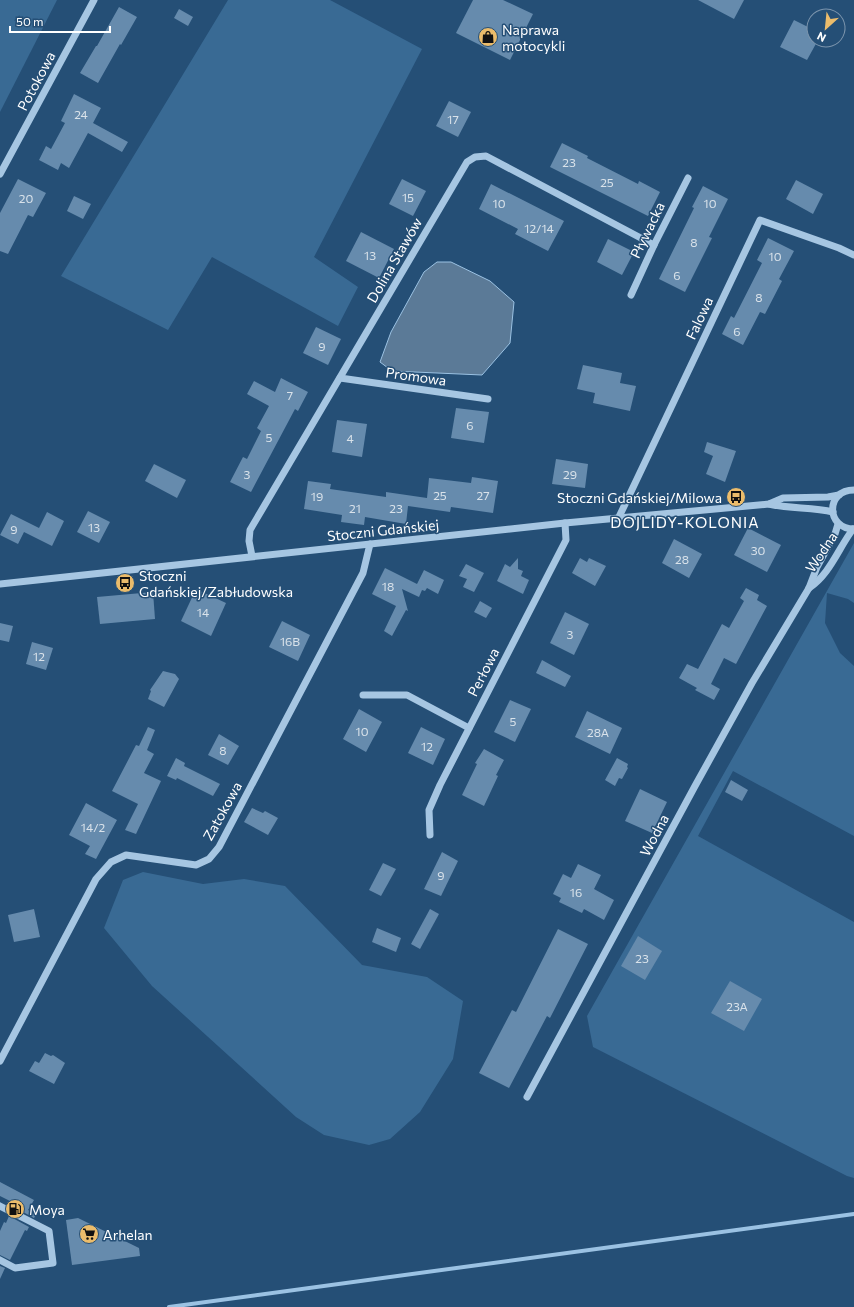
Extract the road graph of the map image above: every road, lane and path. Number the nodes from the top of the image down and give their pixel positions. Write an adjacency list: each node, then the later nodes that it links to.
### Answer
1 (94, 0): 2 (street, Potokowa)
2 (0, 174)
3 (688, 178): 4 (street, Pływacka)
4 (654, 245): 6 (street, Pływacka); 7 (street, Dolina Stawów)
5 (854, 256): 13 (street, Falowa)
6 (631, 295)
7 (340, 378): 8 (street, Promowa); 18 (street, Dolina Stawów)
8 (488, 399)
9 (854, 490): 10 (street, Stoczni Gdańskiej)
10 (839, 495): 11 (street, Stoczni Gdańskiej); 12 (street)
11 (768, 504): 12 (street, Stoczni Gdańskiej); 13 (street, Stoczni Gdańskiej)
12 (833, 512): 15 (street)
13 (618, 519): 14 (street, Stoczni Gdańskiej)
14 (565, 523): 17 (street, Stoczni Gdańskiej); 22 (street, Perłowa)
15 (838, 524): 16 (street); 20 (street, Wodna)
16 (853, 529): 20 (street, Wodna)
17 (370, 544): 18 (street, Stoczni Gdańskiej); 24 (street, Zatokowa)
18 (252, 556): 19 (street, Stoczni Gdańskiej)
19 (0, 584)
20 (809, 588): 25 (street, Wodna)
21 (362, 695): 22 (street)
22 (470, 728): 23 (street, Perłowa)
23 (430, 835)
24 (0, 1061)
25 (527, 1097)
26 (0, 1206): 27 (street)
27 (0, 1260)

